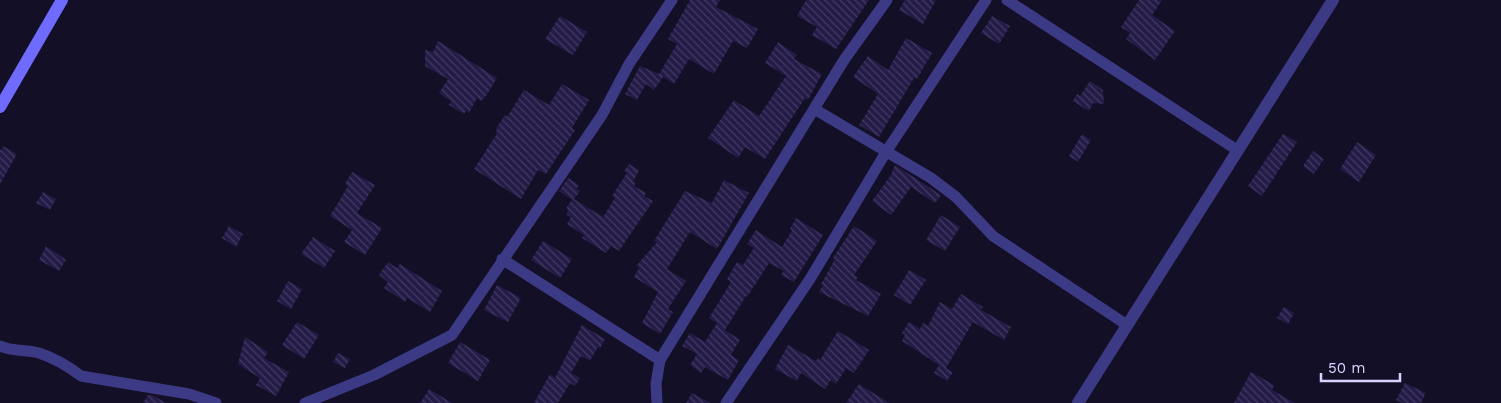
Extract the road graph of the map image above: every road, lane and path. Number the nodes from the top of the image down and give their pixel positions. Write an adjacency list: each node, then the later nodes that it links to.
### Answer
1 (62, 0): 7 (main road)
2 (672, 0): 11 (street)
3 (887, 0): 8 (street)
4 (986, 0): 10 (street)
5 (1007, 0): 9 (street)
6 (1333, 0): 9 (street)
7 (0, 107)
8 (816, 110): 10 (street); 14 (street)
9 (1237, 150): 12 (street)
10 (886, 152): 12 (street); 18 (street)
11 (502, 259): 14 (street); 16 (street)
12 (1128, 325): 19 (street)
13 (0, 346): 15 (street)
14 (660, 360): 17 (street)
15 (216, 403)
16 (305, 403)
17 (657, 403)
18 (726, 403)
19 (1078, 403)

